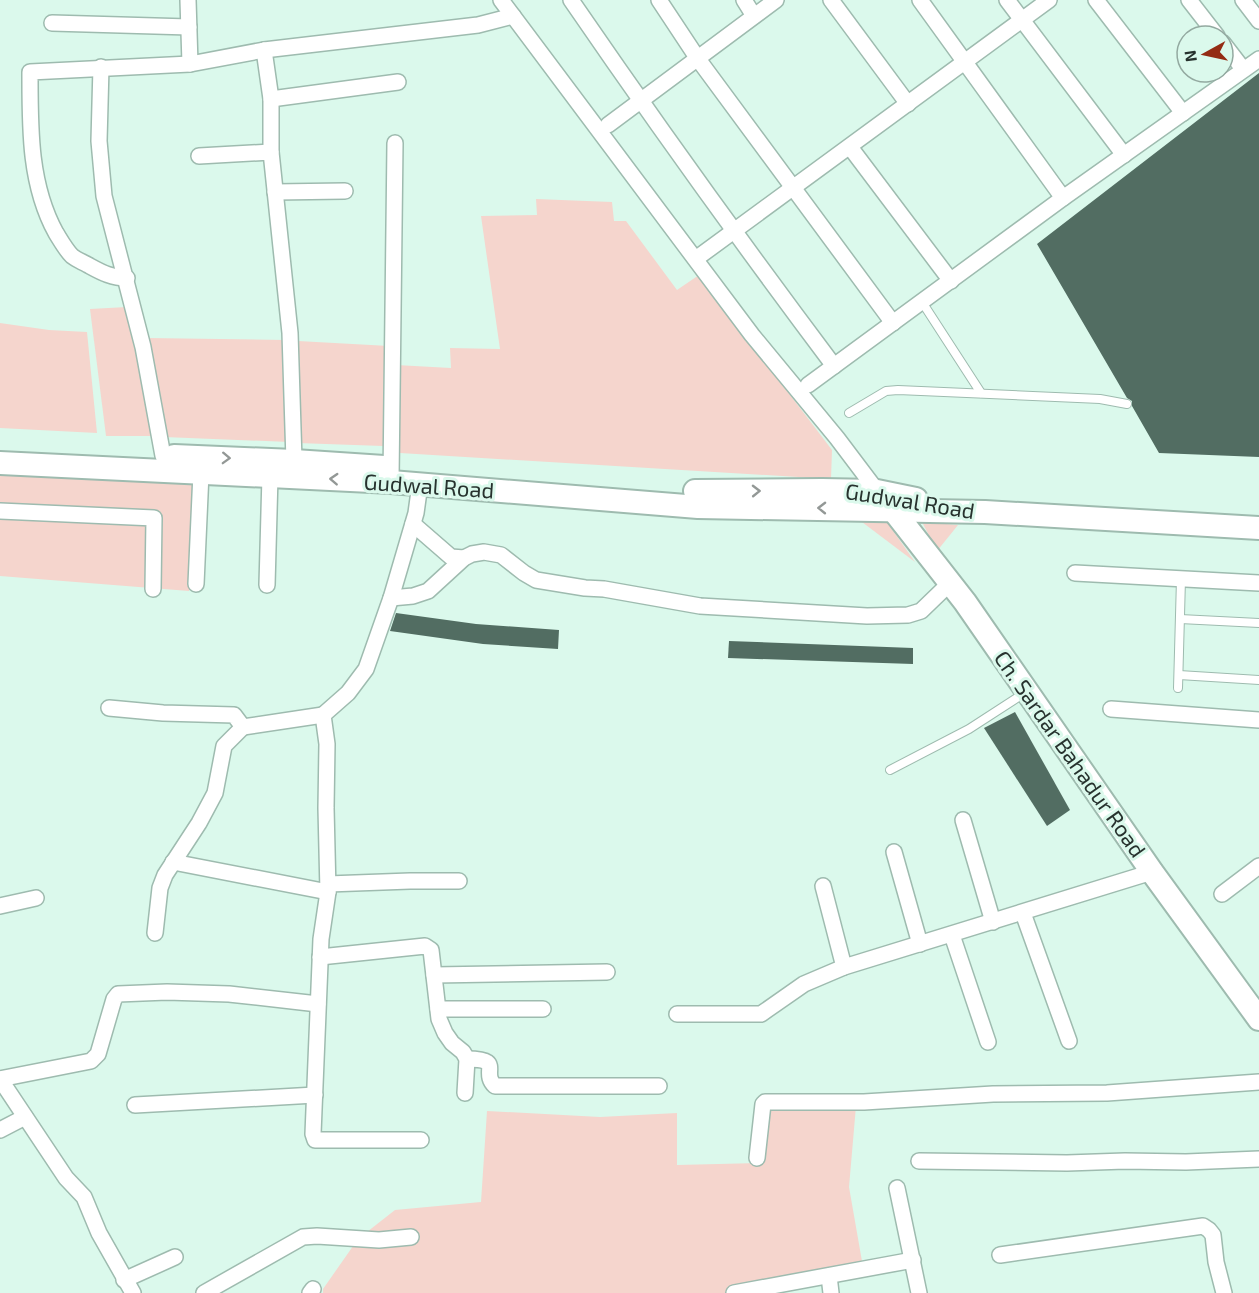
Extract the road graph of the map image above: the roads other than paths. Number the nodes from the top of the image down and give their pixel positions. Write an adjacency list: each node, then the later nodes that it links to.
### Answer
1 (188, 0): 20 (street)
2 (501, 0): 14 (street)
3 (571, 0): 31 (street)
4 (660, 0): 22 (street)
5 (744, 0): 15 (street)
6 (776, 0): 15 (street)
7 (831, 0): 32 (street)
8 (920, 0): 25 (street)
9 (1007, 0): 16 (street)
10 (1049, 0): 16 (street)
11 (1096, 0): 33 (street)
12 (1189, 0): 19 (street)
13 (1243, 0): 17 (street)
14 (513, 16): 21 (street); 63 (street)
15 (754, 16): 22 (street)
16 (1022, 20): 25 (street); 38 (street)
17 (1259, 21)
18 (52, 23): 20 (street)
19 (1208, 24)
20 (189, 27): 26 (street)
21 (264, 50): 26 (street); 30 (street)
22 (698, 58): 31 (street); 40 (street)
23 (1235, 58): 28 (street)
24 (1259, 58): 28 (street)
25 (965, 62): 32 (street); 43 (street)
26 (190, 64): 27 (street)
27 (101, 67): 46 (street); 46 (street)
28 (1244, 69): 33 (street)
29 (398, 82): 30 (street)
30 (271, 99): 37 (street)
31 (640, 101): 34 (street); 44 (street)
32 (908, 104): 36 (street)
33 (1183, 113): 38 (street)
34 (608, 125)
35 (395, 143): 60 (street)
36 (850, 147): 40 (street); 47 (street)
37 (272, 152): 39 (street); 42 (street)
38 (1124, 155): 43 (street)
39 (199, 156)
40 (795, 188): 44 (street); 49 (street)
41 (345, 191): 42 (street)
42 (275, 192): 57 (street)
43 (1063, 198): 47 (street)
44 (734, 233): 45 (street); 50 (street)
45 (700, 255)
46 (127, 278): 56 (street)
47 (951, 281): 48 (street)
48 (922, 302): 49 (street); 52 (lane)
49 (893, 323): 50 (street)
50 (834, 366): 51 (street)
51 (808, 385)
52 (981, 393): 53 (lane); 54 (lane)
53 (1127, 404)
54 (849, 413)
55 (0, 448): 56 (main road, Gudwal Road)
56 (163, 456): 57 (main road, Gudwal Road, one-way to 57)
57 (294, 460): 60 (main road, Gudwal Road)
58 (0, 463): 59 (main road, Gudwal Road)
59 (201, 473): 61 (main road, Gudwal Road); 74 (street)
60 (391, 475): 61 (main road, Gudwal Road, one-way to 61); 62 (main road, Gudwal Road); 63 (main road, Gudwal Road, one-way to 63)
61 (270, 476): 75 (street)
62 (420, 484): 64 (main road, Gudwal Road, one-way to 62); 67 (street)
63 (877, 491): 64 (main road, Ch. Sardar Bahadur Road); 66 (main road, Gudwal Road)
64 (893, 509): 66 (main road, Gudwal Road); 72 (main road, Ch. Sardar Bahadur Road)
65 (0, 511): 76 (street)
66 (986, 512): 68 (main road)
67 (413, 524): 69 (street); 77 (street)
68 (1259, 528)
69 (464, 558): 72 (street); 77 (street)
70 (1075, 573): 71 (street)
71 (1181, 579): 73 (street); 78 (lane)
72 (951, 583): 83 (main road, Ch. Sardar Bahadur Road)
73 (1259, 583)
74 (196, 584)
75 (267, 585)
76 (153, 589)
77 (391, 598): 86 (street)
78 (1180, 619): 79 (lane); 80 (lane)
79 (1259, 623)
80 (1179, 675): 81 (lane); 82 (lane)
81 (1259, 680)
82 (1178, 688)
83 (1027, 691): 89 (lane); 94 (main road, Ch. Sardar Bahadur Road)
84 (110, 708): 88 (street)
85 (1111, 709): 87 (street)
86 (323, 715): 88 (street); 97 (street)
87 (1259, 720)
88 (243, 727): 92 (street)
89 (890, 770)
90 (963, 820): 102 (street)
91 (894, 852): 105 (street)
92 (173, 862): 97 (street); 103 (street)
93 (1259, 866): 98 (street)
94 (1152, 872): 101 (street); 114 (main road, Ch. Sardar Bahadur Road)
95 (459, 881): 97 (street)
96 (823, 886): 107 (street)
97 (328, 888): 106 (street)
98 (1222, 894)
99 (36, 898): 100 (street)
100 (0, 906)
101 (1023, 913): 102 (street); 115 (street)
102 (993, 922): 104 (street)
103 (155, 933)
104 (952, 935): 105 (street); 116 (street)
105 (920, 945): 107 (street)
106 (321, 957): 109 (street); 110 (street)
107 (844, 968): 113 (street)
108 (607, 972): 109 (street)
109 (434, 975): 111 (street)
110 (318, 1004): 118 (street); 122 (street)
111 (438, 1009): 112 (street); 117 (street)
112 (543, 1009)
113 (677, 1014)
114 (1259, 1019)
115 (1070, 1041)
116 (988, 1042)
117 (468, 1059): 120 (street); 121 (street)
118 (0, 1079): 124 (street)
119 (1259, 1082): 127 (street)
120 (659, 1086)
121 (465, 1093)
122 (315, 1095): 123 (street); 126 (street)
123 (135, 1105)
124 (25, 1117): 125 (street); 136 (street)
125 (0, 1130)
126 (421, 1140)
127 (757, 1158)
128 (1259, 1159): 129 (street)
129 (919, 1161)
130 (897, 1188): 134 (street)
131 (411, 1237): 138 (street)
132 (1000, 1255): 142 (street)
133 (175, 1257): 136 (street)
134 (913, 1260): 135 (street); 141 (street)
135 (829, 1276): 139 (street); 140 (street)
136 (124, 1280): 137 (street)
137 (133, 1293)
138 (204, 1293)
139 (734, 1293)
140 (831, 1293)
141 (920, 1293)
142 (1224, 1293)

